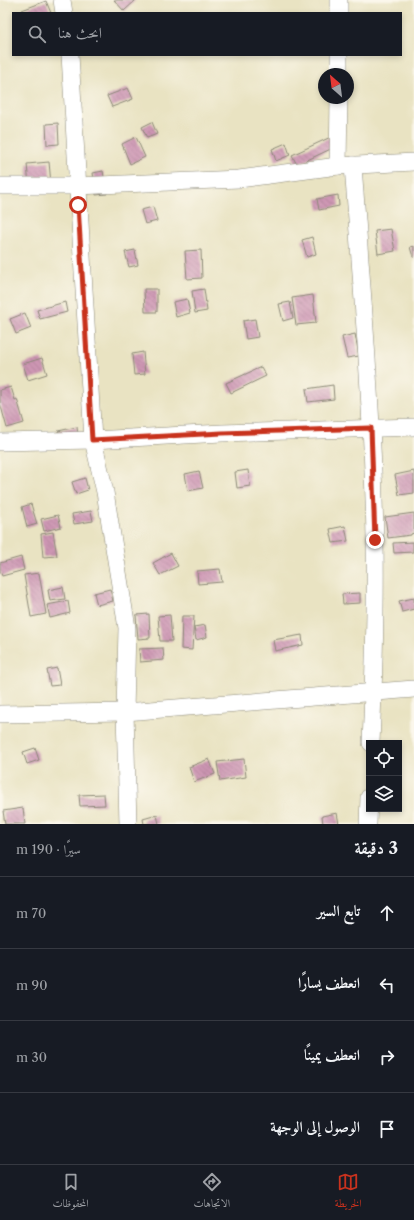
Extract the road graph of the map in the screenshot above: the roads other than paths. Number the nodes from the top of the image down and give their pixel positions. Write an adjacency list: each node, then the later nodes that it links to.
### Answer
1 (62, 0): 3 (street)
2 (339, 0): 4 (street)
3 (64, 12)
4 (339, 12)
5 (70, 56): 12 (street)
6 (339, 56): 7 (street)
7 (339, 68)
8 (340, 104): 10 (street)
9 (414, 162): 10 (street)
10 (345, 166): 12 (street); 14 (street)
11 (0, 186): 12 (street)
12 (77, 186): 15 (street)
13 (414, 427): 14 (street)
14 (371, 428): 15 (street); 18 (street)
15 (92, 440): 16 (street); 19 (street)
16 (0, 442)
17 (414, 689): 18 (street)
18 (373, 692): 19 (street); 21 (street)
19 (125, 712): 20 (street); 23 (street)
20 (0, 714)
21 (371, 740)
22 (368, 812): 24 (street)
23 (128, 824)
24 (368, 824)

